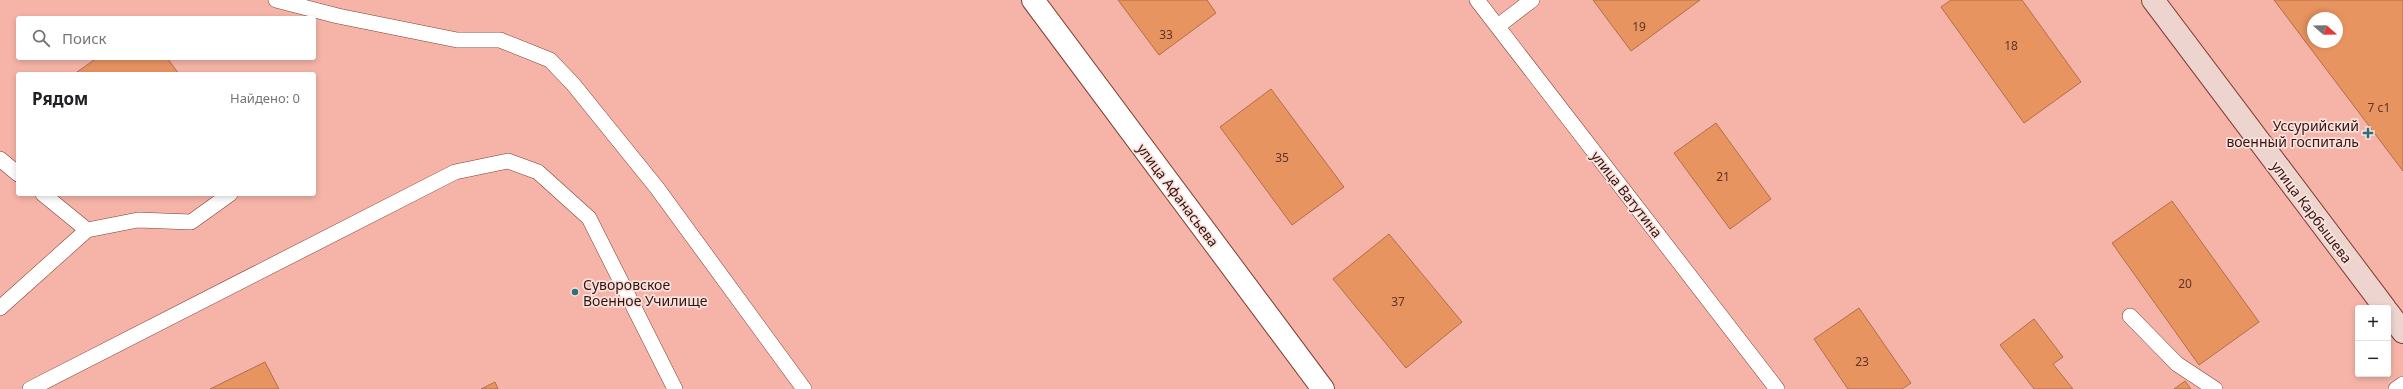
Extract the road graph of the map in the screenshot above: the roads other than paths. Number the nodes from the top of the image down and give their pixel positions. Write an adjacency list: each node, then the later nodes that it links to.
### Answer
1 (276, 0): 20 (lane)
2 (1033, 0): 21 (street, улица Афанасьева)
3 (1476, 0): 6 (lane, улица Ватутина)
4 (1532, 0): 6 (lane)
5 (2153, 0): 12 (street, улица Карбышева)
6 (1498, 26): 22 (lane, улица Ватутина)
7 (0, 159): 8 (lane)
8 (16, 172)
9 (46, 196): 11 (lane)
10 (227, 196): 11 (lane)
11 (88, 230): 13 (lane)
12 (2383, 305)
13 (0, 308)
14 (2130, 316): 23 (lane)
15 (2391, 316): 16 (street)
16 (2403, 332)
17 (2403, 384): 24 (lane)
18 (30, 389): 19 (lane)
19 (675, 389)
20 (804, 389)
21 (1323, 389)
22 (1777, 389)
23 (2216, 389)
24 (2396, 389)

